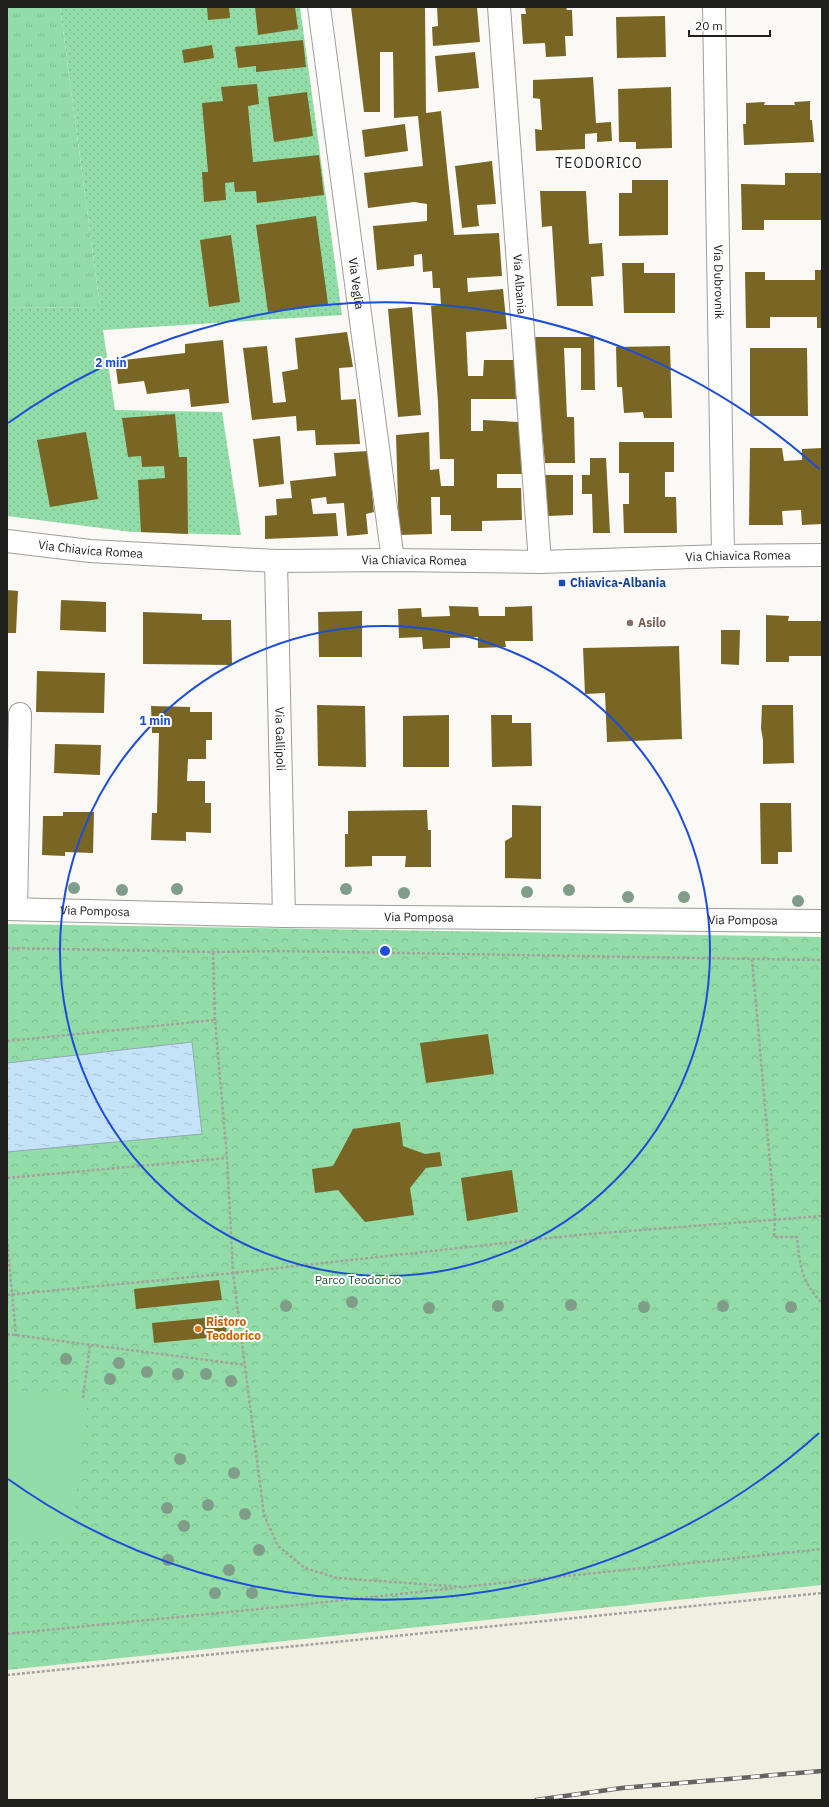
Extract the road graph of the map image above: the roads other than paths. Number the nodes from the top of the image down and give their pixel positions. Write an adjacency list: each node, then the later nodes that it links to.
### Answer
1 (319, 7): 7 (street, Via Veglia)
2 (499, 7): 9 (street, Via Albania)
3 (714, 7): 6 (street, Via Dubrovnik)
4 (7, 541): 8 (street, Via Chiavica Romea)
5 (822, 555): 6 (street, Via Chiavica Romea)
6 (723, 556): 9 (street, Via Chiavica Romea)
7 (393, 560): 8 (street, Via Chiavica Romea); 9 (street, Via Chiavica Romea)
8 (276, 562): 12 (street, Via Gallipoli)
9 (540, 562)
10 (20, 714): 11 (street, Via Pomposa)
11 (12, 909): 12 (street, Via Pomposa)
12 (284, 916): 13 (street, Via Pomposa)
13 (822, 921)

